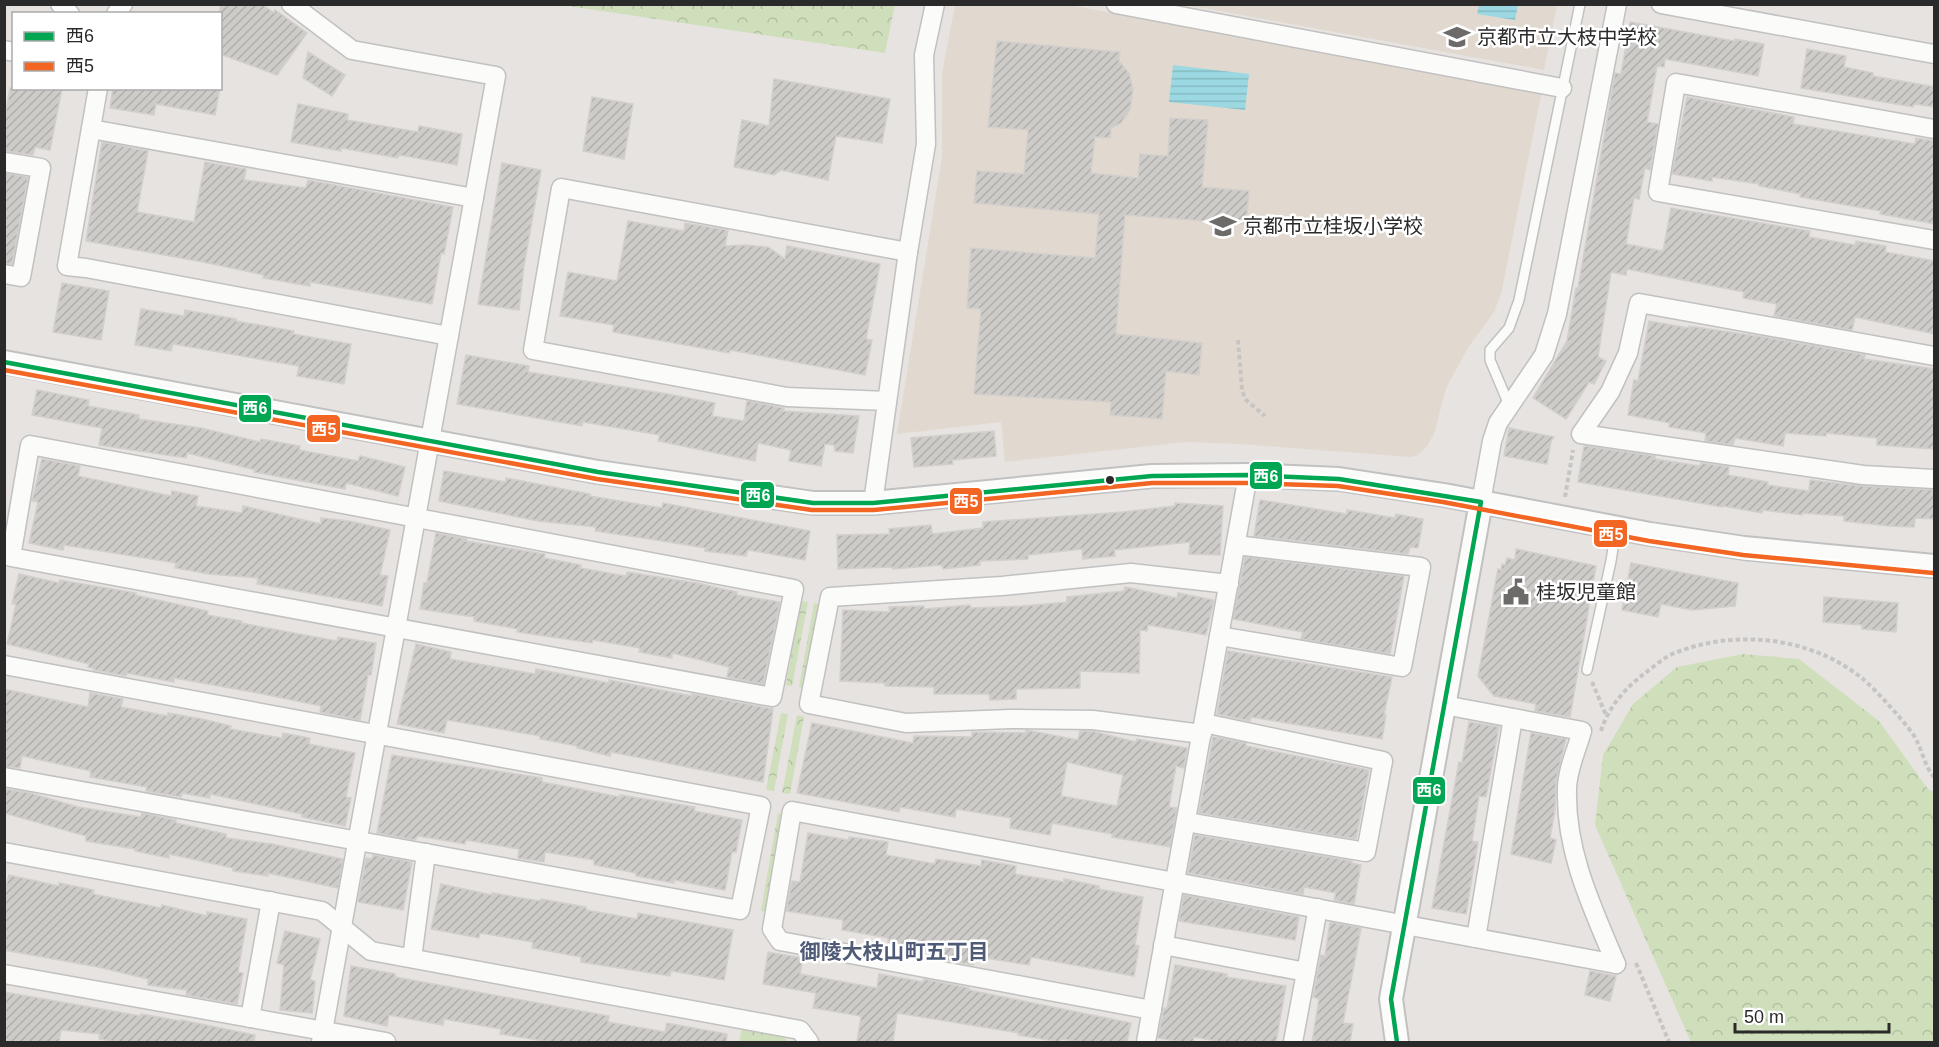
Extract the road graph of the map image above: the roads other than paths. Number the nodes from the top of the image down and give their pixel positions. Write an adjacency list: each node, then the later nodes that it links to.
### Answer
1 (291, 4): 13 (street)
2 (935, 4): 15 (street)
3 (1116, 4): 8 (street)
4 (1580, 4): 8 (lane)
5 (1617, 4): 21 (street)
6 (1661, 4): 7 (street)
7 (1935, 54)
8 (1562, 88): 21 (lane)
9 (98, 90): 10 (street)
10 (91, 129): 13 (street); 17 (street)
11 (1935, 129): 14 (street)
12 (4, 162): 16 (street)
13 (474, 198): 17 (street)
14 (1935, 240)
15 (908, 252): 20 (street); 20 (street)
16 (4, 274)
17 (449, 336): 22 (street)
18 (1935, 356): 24 (street)
19 (4, 362): 22 (street)
20 (887, 401): 26 (street)
21 (1509, 405): 25 (street)
22 (430, 441): 26 (street); 27 (street)
23 (1248, 475): 25 (street); 26 (street); 29 (street)
24 (1935, 479)
25 (1480, 502): 28 (street); 36 (street)
26 (873, 503)
27 (416, 518): 32 (street); 32 (street); 32 (street)
28 (1616, 528): 30 (street); 35 (lane)
29 (1236, 545): 31 (street); 33 (street)
30 (1935, 566)
31 (1229, 584): 33 (street); 38 (street)
32 (396, 628): 39 (street)
33 (1219, 636): 38 (street)
34 (4, 665): 39 (street)
35 (1587, 670)
36 (1444, 705): 37 (street); 48 (street)
37 (1513, 718): 50 (street); 50 (street)
38 (1203, 729): 41 (street); 41 (street)
39 (377, 735): 42 (street); 44 (street)
40 (4, 777): 42 (street)
41 (1186, 822): 45 (street)
42 (357, 841): 44 (street); 49 (street)
43 (4, 852): 46 (street)
44 (426, 853): 52 (street)
45 (1175, 882): 47 (street); 51 (street); 55 (street)
46 (271, 902): 49 (street); 56 (street)
47 (1318, 908): 48 (street); 53 (street)
48 (1404, 924): 50 (street); 62 (street)
49 (342, 927): 52 (street); 57 (street)
50 (1476, 938)
51 (1163, 945): 53 (street); 55 (street)
52 (412, 958): 59 (street)
53 (1306, 972): 61 (street)
54 (4, 974): 56 (street)
55 (1152, 1010): 60 (street)
56 (250, 1018): 57 (street)
57 (322, 1037): 58 (street)
58 (386, 1042)
59 (809, 1042)
60 (1146, 1042)
61 (1293, 1042)
62 (1397, 1042)

